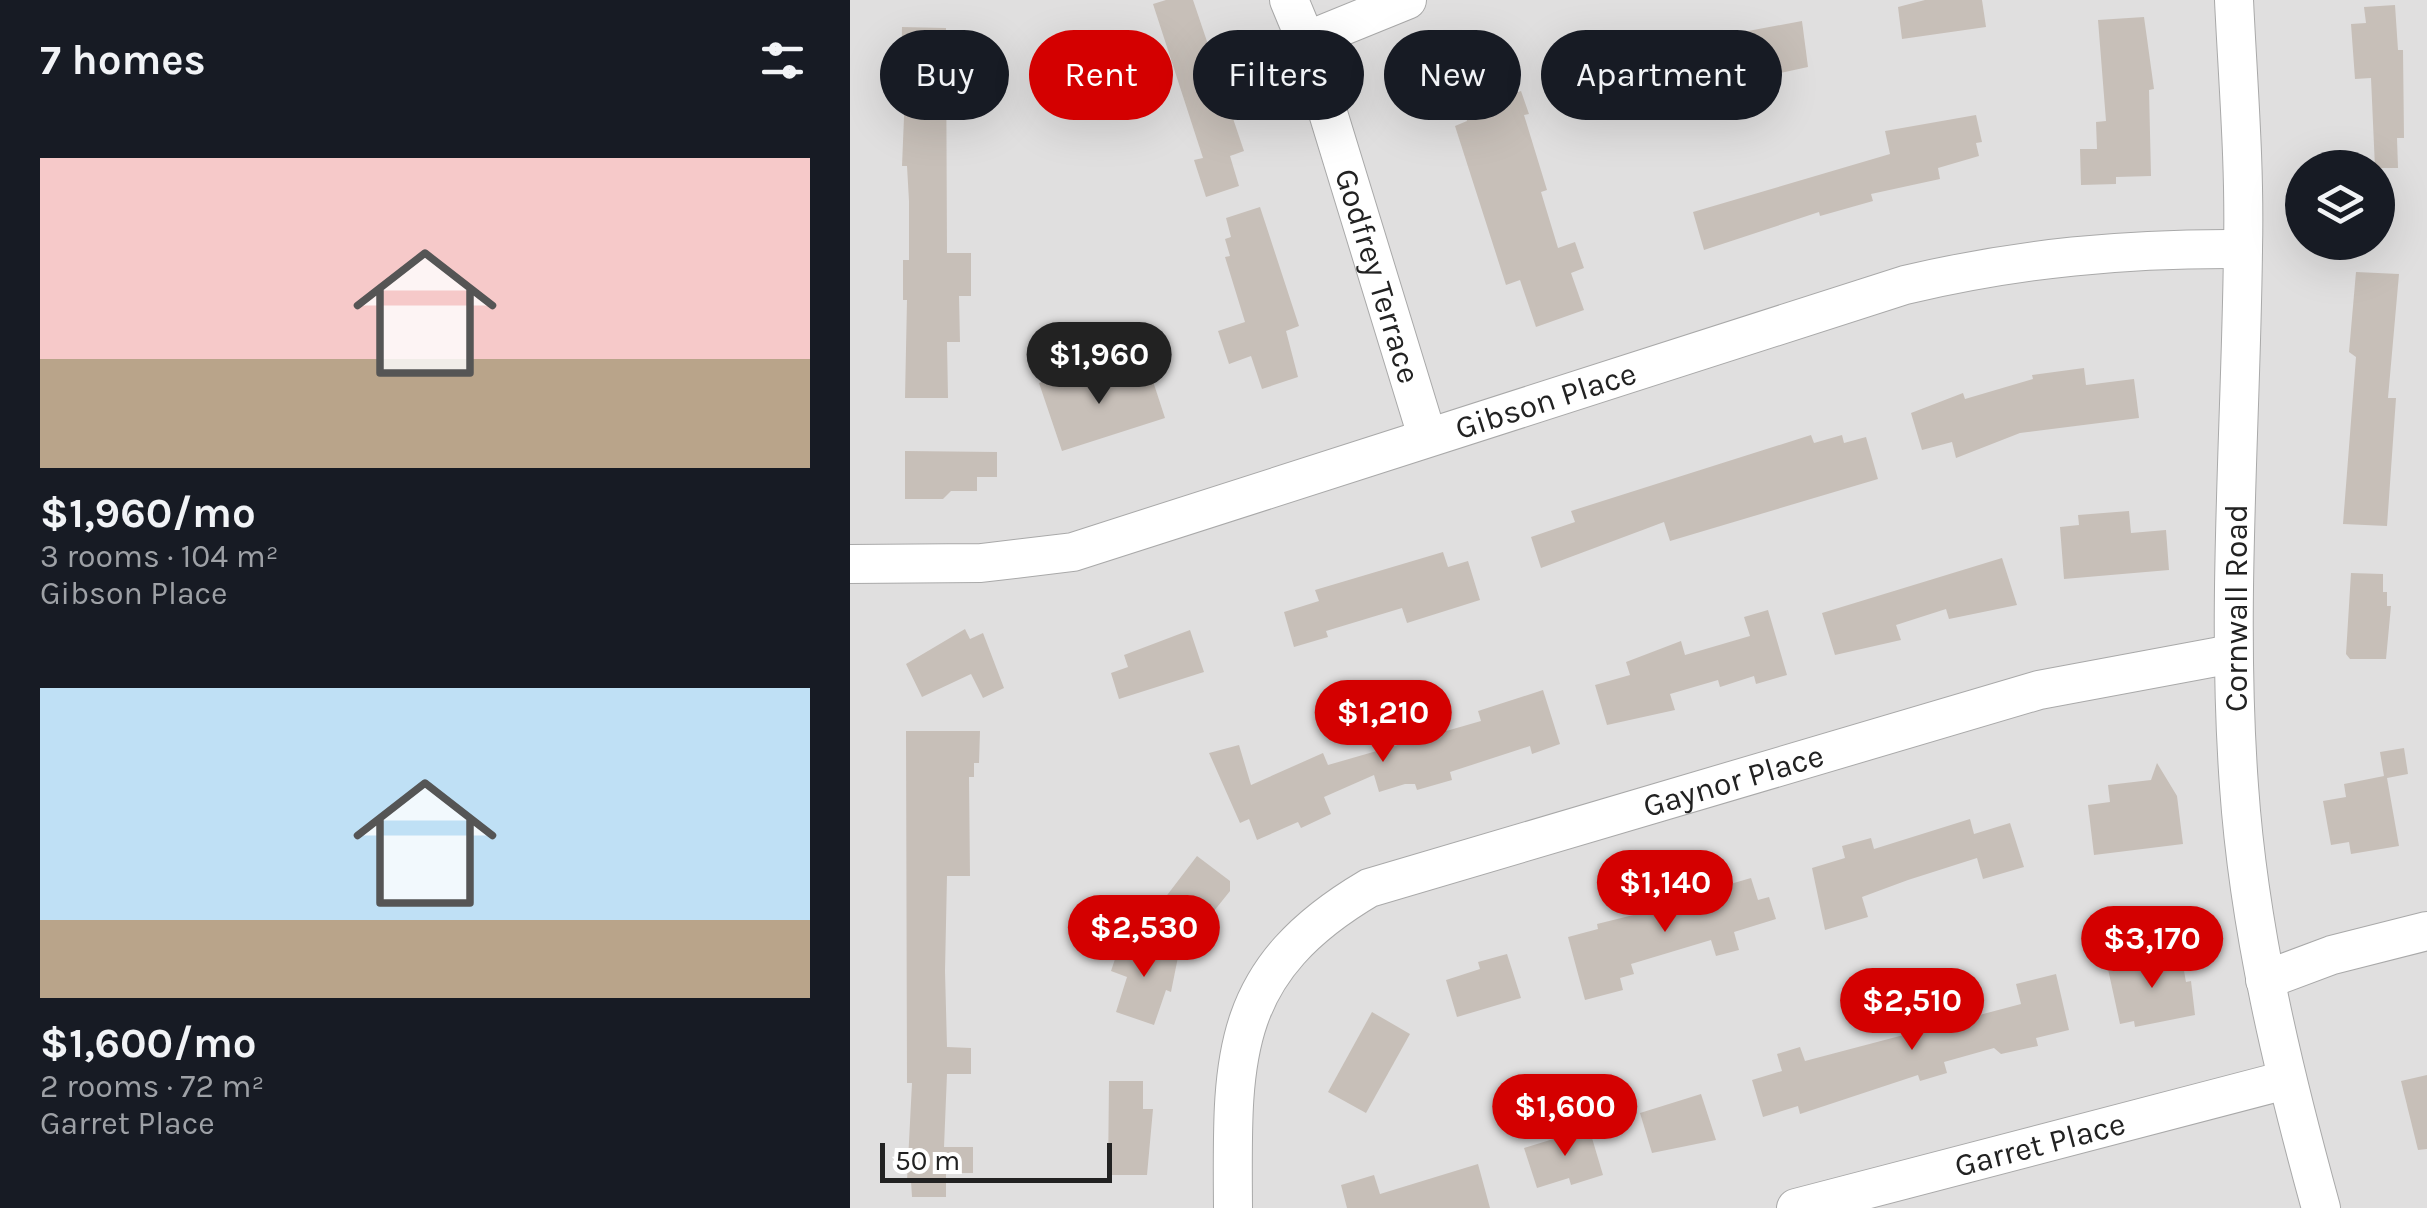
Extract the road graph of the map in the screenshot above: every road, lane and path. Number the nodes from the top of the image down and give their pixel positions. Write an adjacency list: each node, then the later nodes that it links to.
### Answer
1 (1289, 0): 4 (street, Godfrey Terrace)
2 (1406, 0): 5 (street)
3 (2234, 0): 7 (street, Cornwall Road)
4 (1301, 30)
5 (1333, 30)
6 (1330, 120): 8 (street, Godfrey Terrace)
7 (2243, 249): 8 (street, Gibson Place); 10 (street, Cornwall Road)
8 (1427, 436): 9 (street, Gibson Place)
9 (850, 564)
10 (2232, 654): 12 (street, Cornwall Road); 14 (street, Gaynor Place)
11 (2427, 931): 12 (street)
12 (2265, 980): 13 (street, Cornwall Road)
13 (2286, 1080): 15 (street, Garret Place); 16 (street, Cornwall Road)
14 (1233, 1208)
15 (1796, 1208)
16 (2322, 1208)

